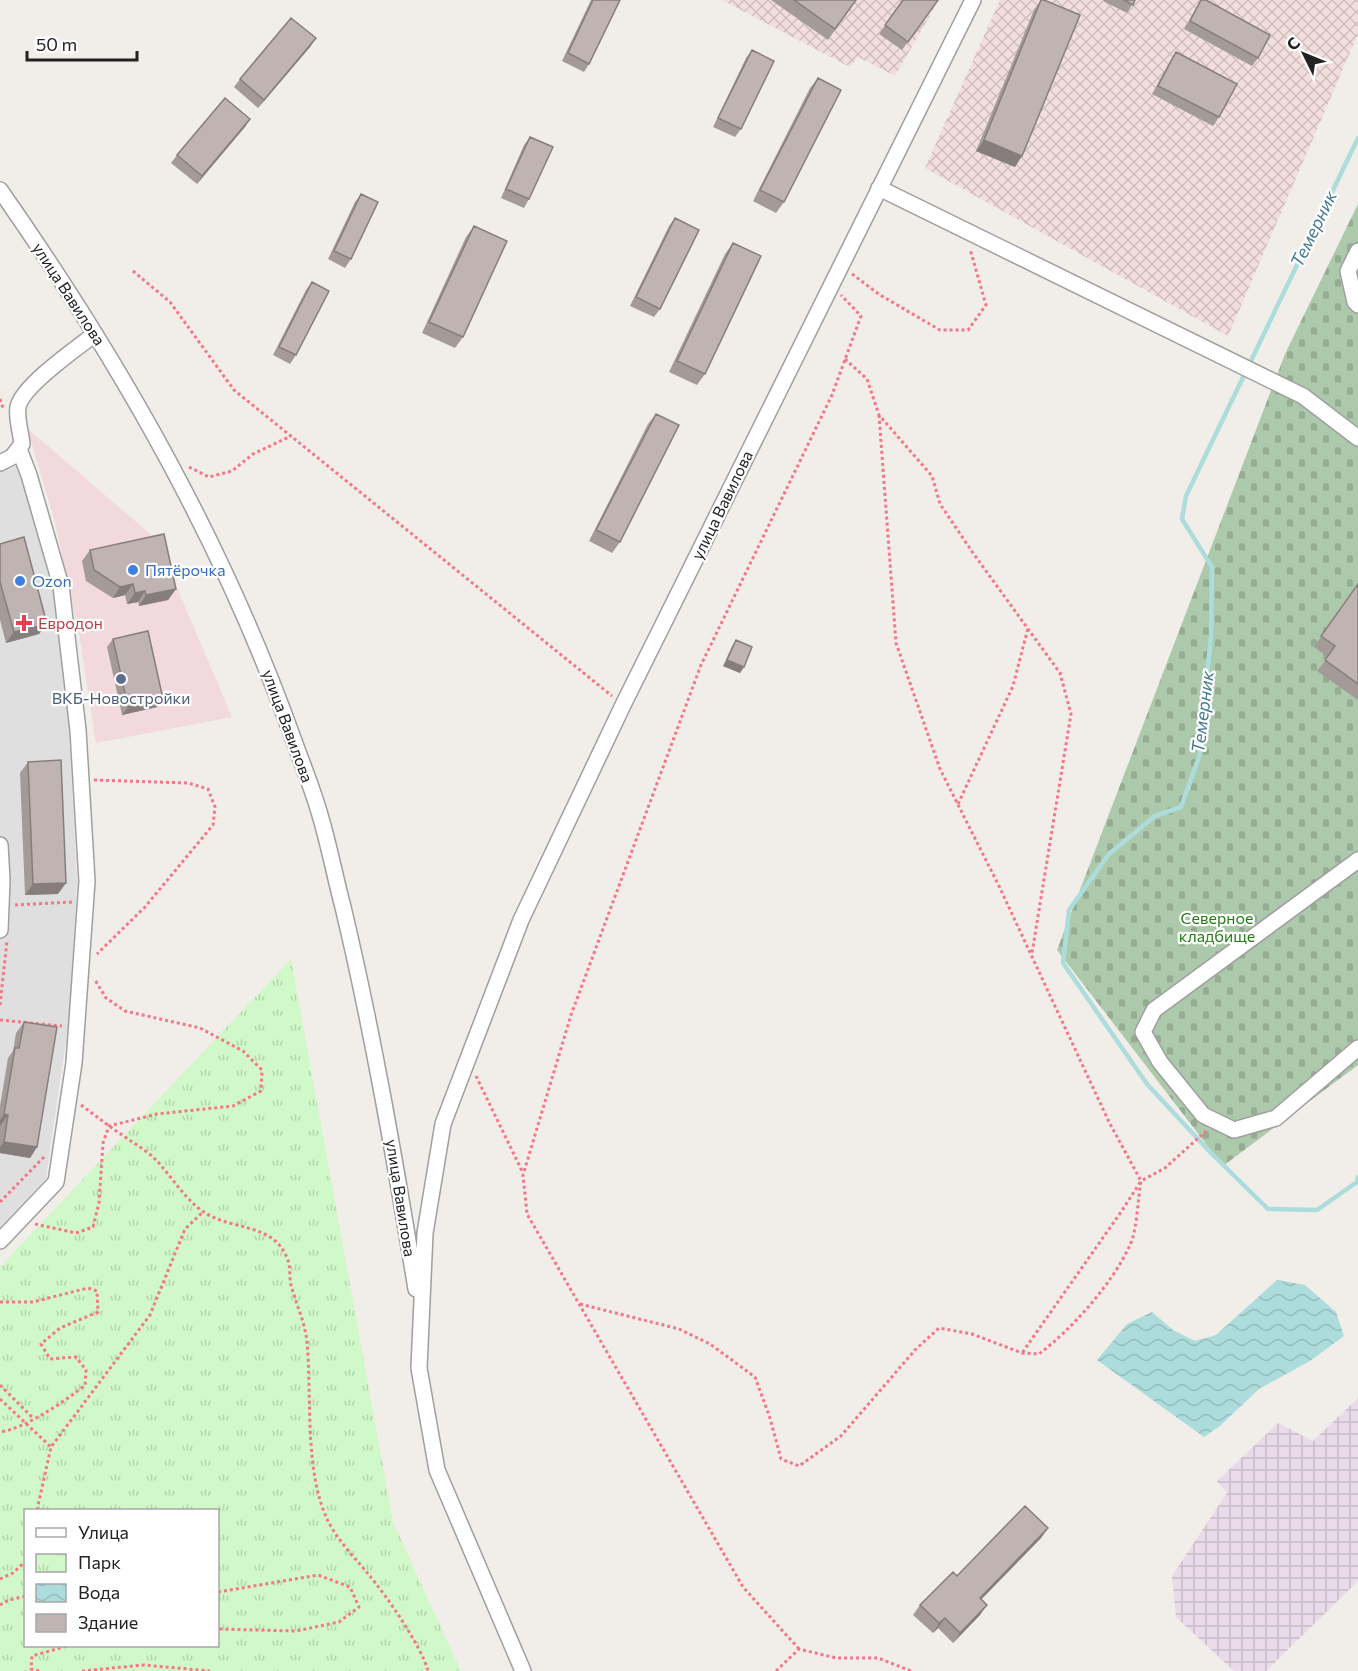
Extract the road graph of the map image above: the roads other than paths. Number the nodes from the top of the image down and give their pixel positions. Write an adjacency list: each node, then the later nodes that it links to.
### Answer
1 (973, 0): 2 (street, улица Вавилова)
2 (879, 188): 7 (street); 16 (street, улица Вавилова)
3 (0, 190): 6 (street, улица Вавилова)
4 (1358, 251): 5 (street)
5 (1358, 305)
6 (95, 334): 8 (street); 16 (street, улица Вавилова)
7 (1358, 438)
8 (19, 449): 9 (street); 15 (street)
9 (0, 463)
10 (0, 845): 12 (street)
11 (1358, 860): 14 (street)
12 (1, 906): 13 (street)
13 (3, 934)
14 (1358, 1048)
15 (0, 1241)
16 (421, 1321): 17 (street, улица Вавилова)
17 (523, 1671)

